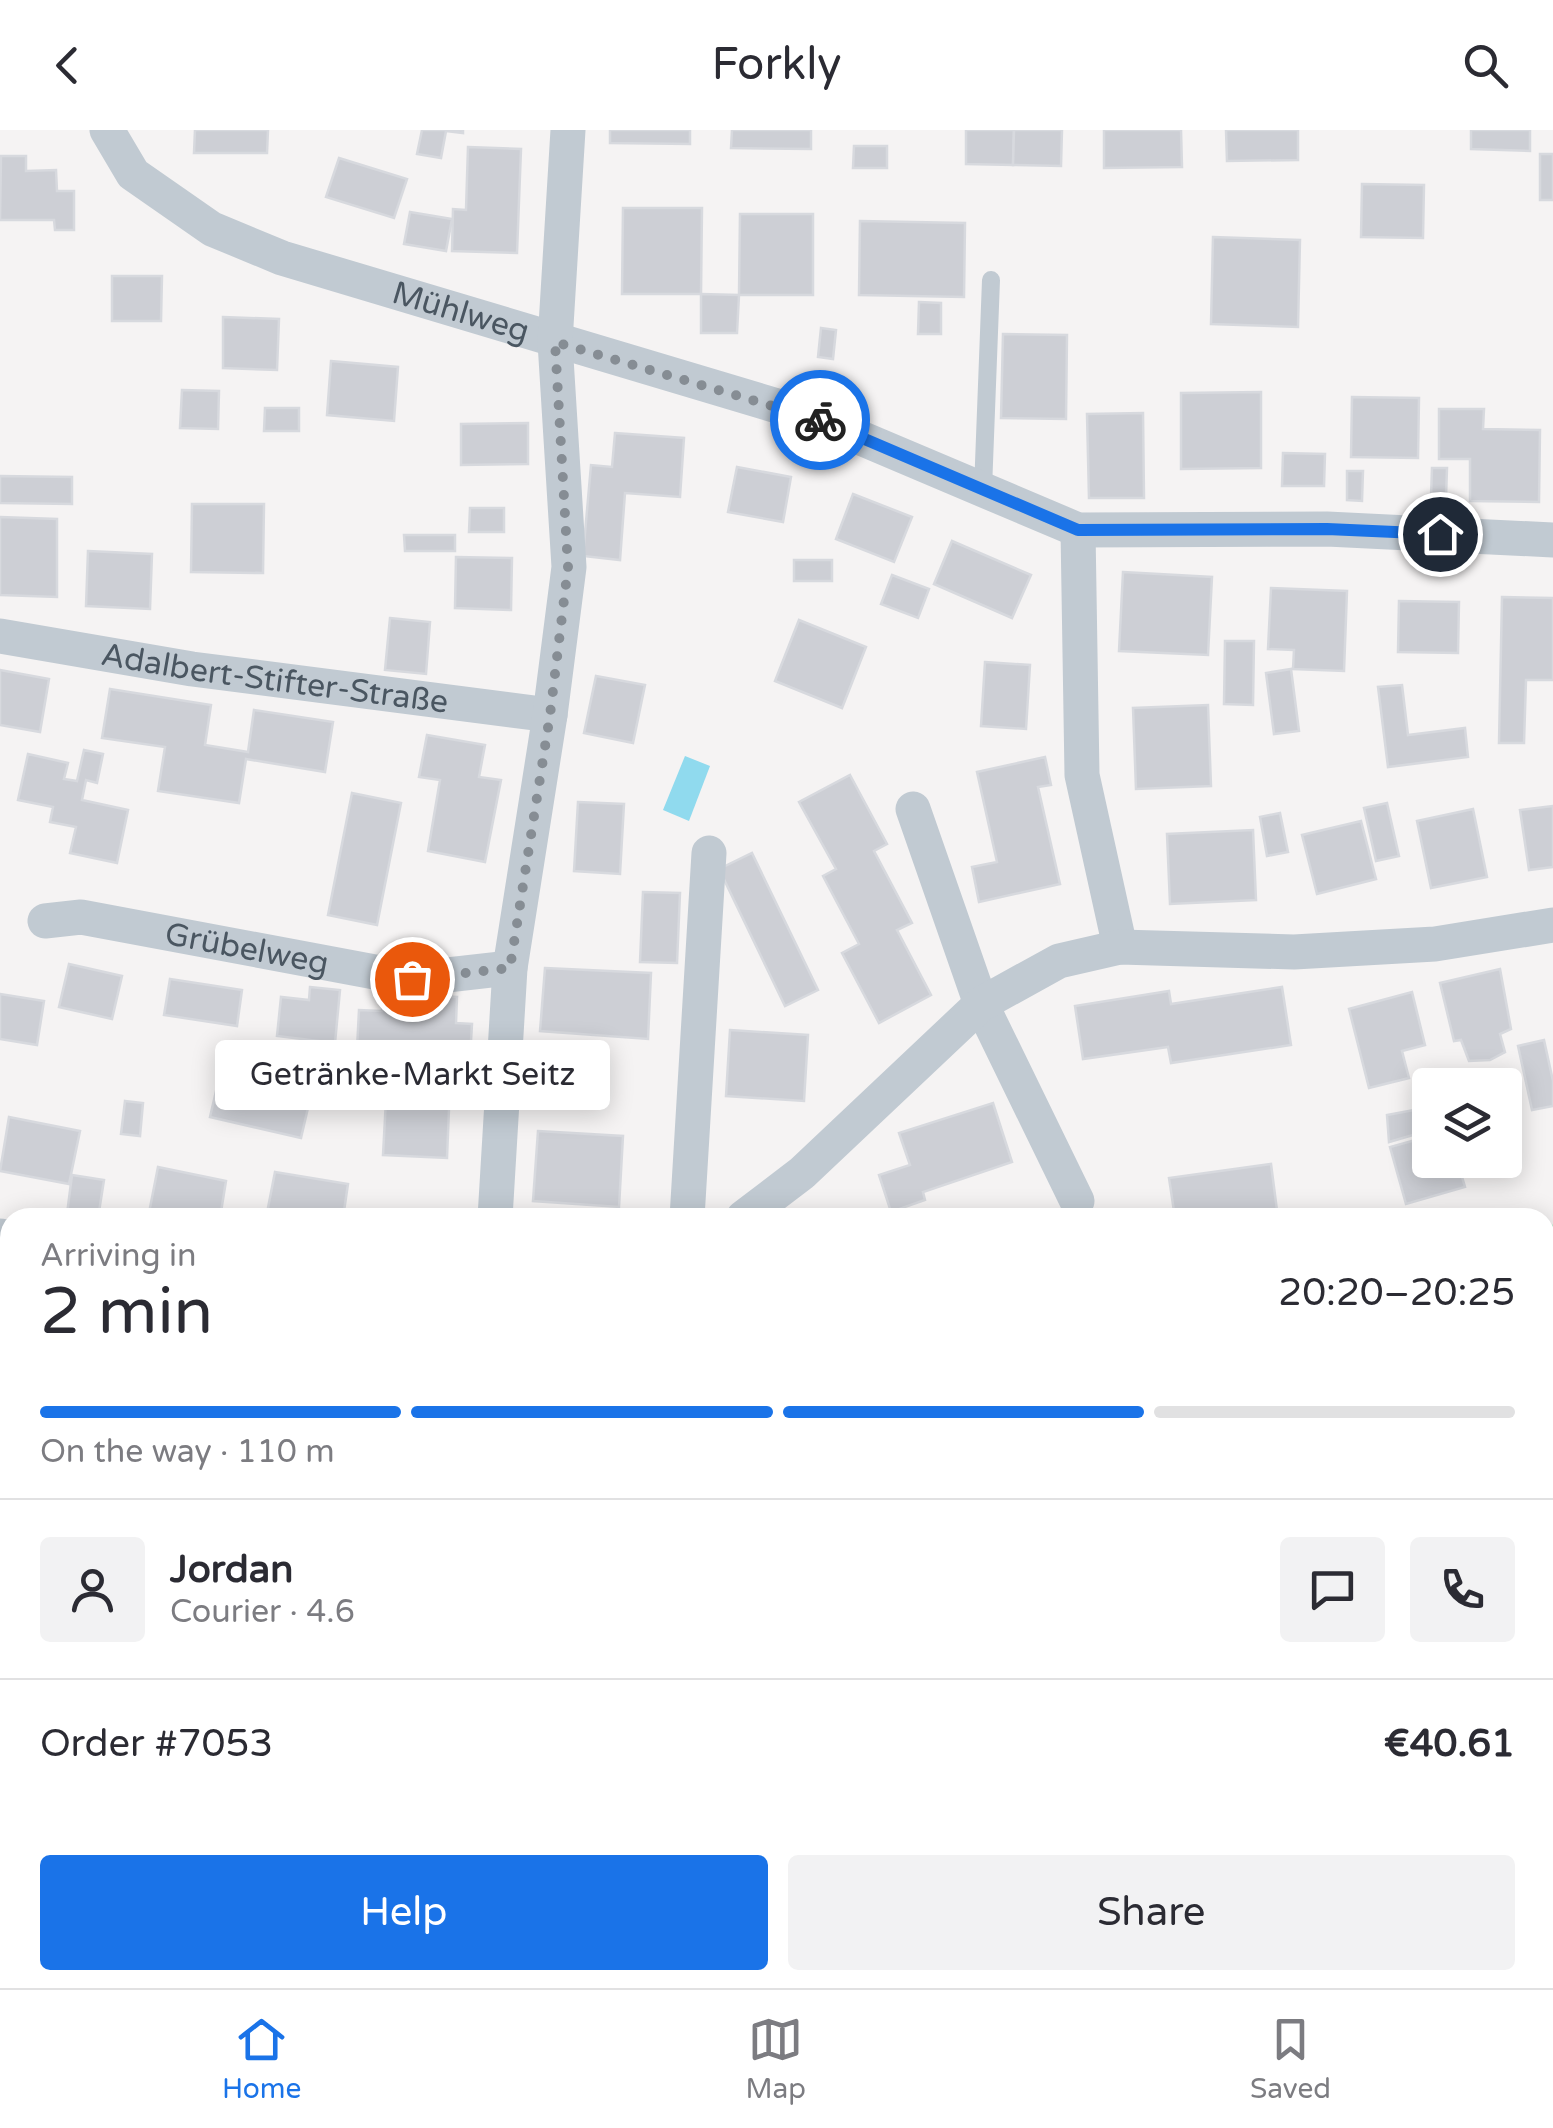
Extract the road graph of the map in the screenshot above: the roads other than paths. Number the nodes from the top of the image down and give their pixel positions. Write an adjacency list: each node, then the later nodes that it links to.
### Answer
1 (107, 130): 4 (street, Mühlweg)
2 (568, 130): 4 (street)
3 (991, 280): 5 (lane)
4 (555, 342): 5 (street, Mühlweg); 9 (street)
5 (983, 490): 6 (street, Mühlweg)
6 (1078, 530): 7 (street, Mühlweg); 14 (street)
7 (1553, 540)
8 (0, 636): 9 (street, Adalbert-Stifter-Straße)
9 (550, 715): 15 (street)
10 (912, 808): 16 (street)
11 (709, 853): 19 (street)
12 (45, 921): 15 (street, Grübelweg)
13 (1553, 924): 14 (street)
14 (1120, 947): 16 (street)
15 (510, 968): 18 (street)
16 (981, 1004): 17 (street); 20 (street)
17 (1077, 1201)
18 (496, 1208)
19 (688, 1208)
20 (755, 1208)

